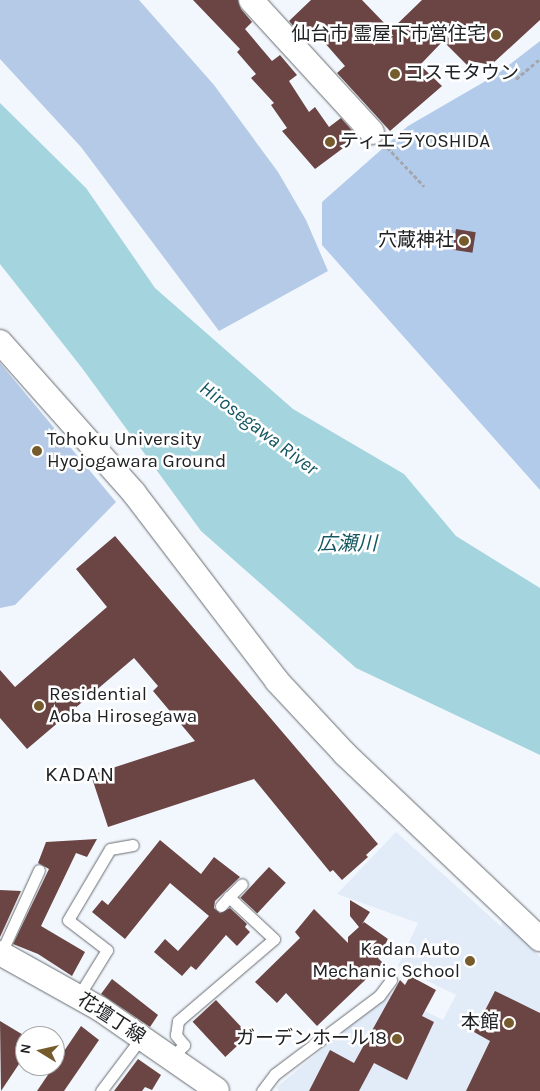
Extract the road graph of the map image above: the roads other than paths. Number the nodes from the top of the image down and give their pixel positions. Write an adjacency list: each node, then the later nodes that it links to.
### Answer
1 (251, 0): 2 (street)
2 (372, 132)
3 (0, 342): 9 (street)
4 (133, 845): 12 (lane)
5 (39, 870): 10 (lane)
6 (242, 884): 7 (lane)
7 (230, 897): 8 (lane); 14 (lane)
8 (221, 906)
9 (540, 939)
10 (0, 953): 12 (street, 花壇丁線)
11 (391, 980): 17 (lane)
12 (78, 997): 13 (street, 花壇丁線)
13 (142, 1038): 14 (street, 花壇丁線); 15 (lane)
14 (170, 1059): 16 (street, 花壇丁線)
15 (101, 1091)
16 (218, 1091)
17 (262, 1091)

